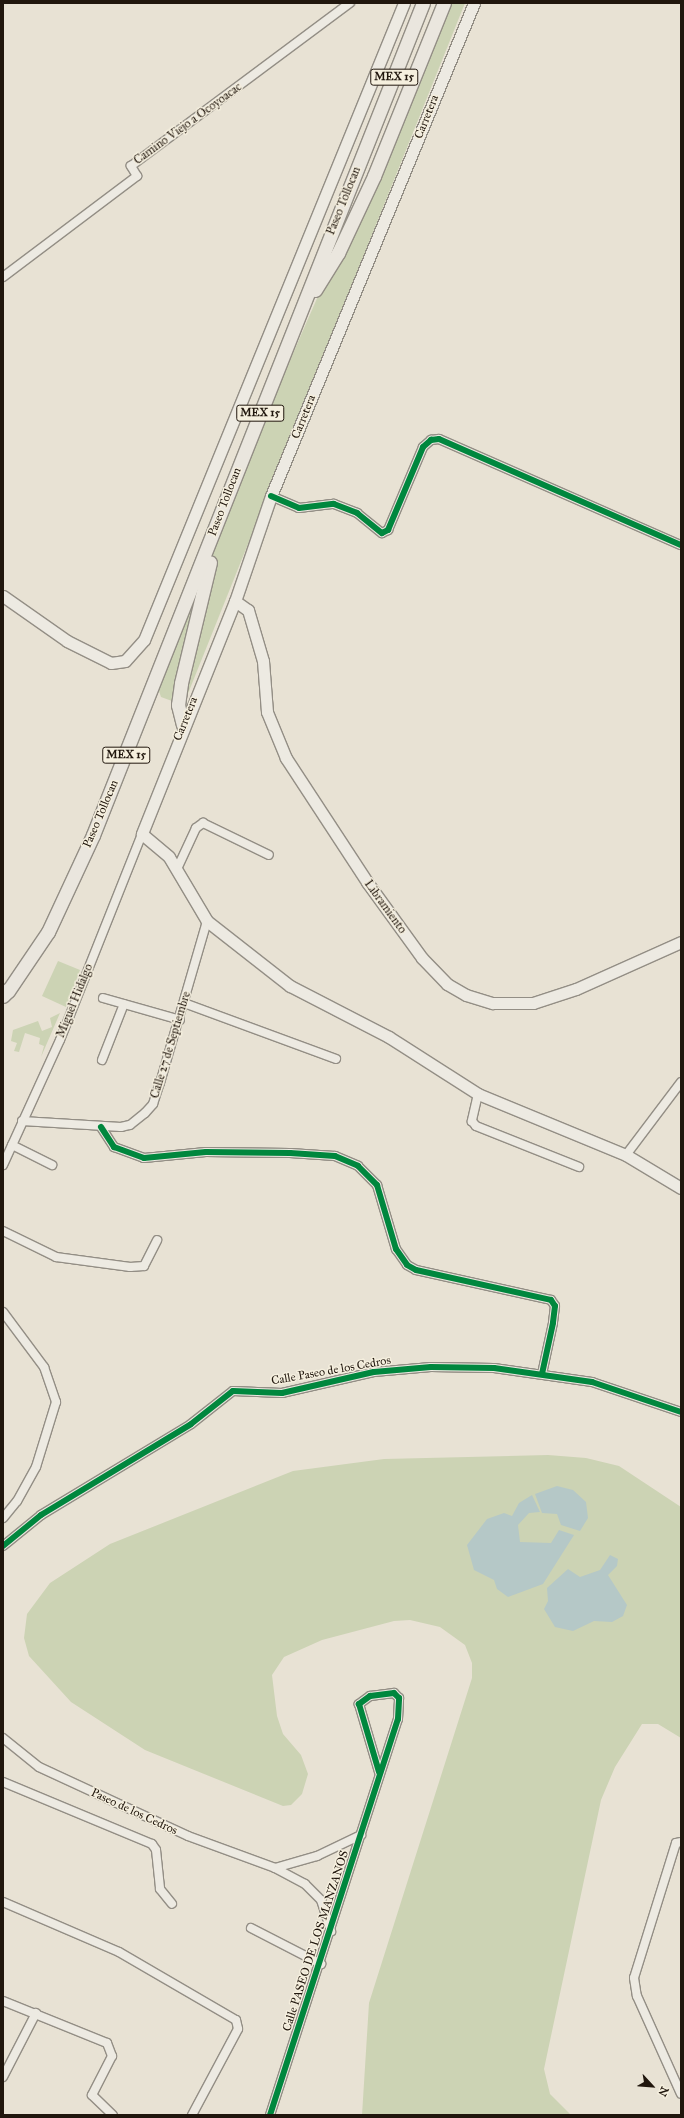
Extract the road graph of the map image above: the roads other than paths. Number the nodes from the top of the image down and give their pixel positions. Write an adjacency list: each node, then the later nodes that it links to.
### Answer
1 (350, 3): 6 (street, Camino Viejo a Ocoyoacac)
2 (404, 3): 11 (main road)
3 (423, 3): 7 (highway, Paseo Tollocan / MEX 15)
4 (444, 3): 7 (highway)
5 (474, 3): 8 (main road, Carretera)
6 (3, 277)
7 (298, 319): 9 (highway, Paseo Tollocan / MEX 15)
8 (271, 496): 10 (street); 12 (main road, Carretera)
9 (222, 508): 13 (highway); 19 (highway, Paseo Tollocan / MEX 15)
10 (681, 545)
11 (3, 596)
12 (235, 601): 13 (main road, Carretera); 18 (main road, Libramiento)
13 (184, 725): 14 (main road, Carretera)
14 (142, 834): 16 (main road); 28 (street, Miguel Hidalgo)
15 (269, 855): 16 (street)
16 (177, 869): 17 (main road)
17 (207, 921): 21 (street, Calle 27 de Septiembre); 27 (main road)
18 (681, 942)
19 (5, 994)
20 (103, 998): 22 (street)
21 (184, 1003): 23 (street, Calle 27 de Septiembre); 24 (street)
22 (124, 1004): 23 (street); 25 (street)
23 (180, 1020): 29 (street, Calle 27 de Septiembre)
24 (336, 1059)
25 (102, 1060)
26 (681, 1082): 31 (street)
27 (478, 1094): 31 (main road); 34 (street)
28 (22, 1121): 29 (street, Calle 27 de Septiembre); 30 (street, Miguel Hidalgo)
29 (101, 1127): 39 (street)
30 (12, 1145): 32 (street, Miguel Hidalgo); 33 (street)
31 (626, 1155): 35 (main road)
32 (3, 1165)
33 (52, 1165)
34 (579, 1167)
35 (681, 1188)
36 (3, 1231): 37 (street)
37 (157, 1240)
38 (3, 1312): 41 (street)
39 (542, 1374): 40 (street, Calle Paseo de los Cedros); 42 (street, Calle Paseo de los Cedros)
40 (681, 1412)
41 (3, 1518)
42 (3, 1546)
43 (3, 1738): 48 (street, Paseo de los Cedros)
44 (379, 1772): 44 (street, Calle PASEO DE LOS MANZANOS); 46 (street, Calle PASEO DE LOS MANZANOS)
45 (3, 1782): 50 (street)
46 (361, 1835): 48 (street); 52 (street, Calle PASEO DE LOS MANZANOS)
47 (678, 1842): 57 (street)
48 (275, 1868): 52 (street, Paseo de los Cedros)
49 (3, 1902): 59 (street)
50 (172, 1904)
51 (251, 1928): 53 (street)
52 (331, 1932): 53 (street, Calle PASEO DE LOS MANZANOS)
53 (321, 1964): 60 (street, Calle PASEO DE LOS MANZANOS)
54 (3, 2001): 55 (street)
55 (36, 2013): 56 (street); 58 (street)
56 (3, 2077)
57 (681, 2094)
58 (113, 2115)
59 (192, 2115)
60 (270, 2115)

